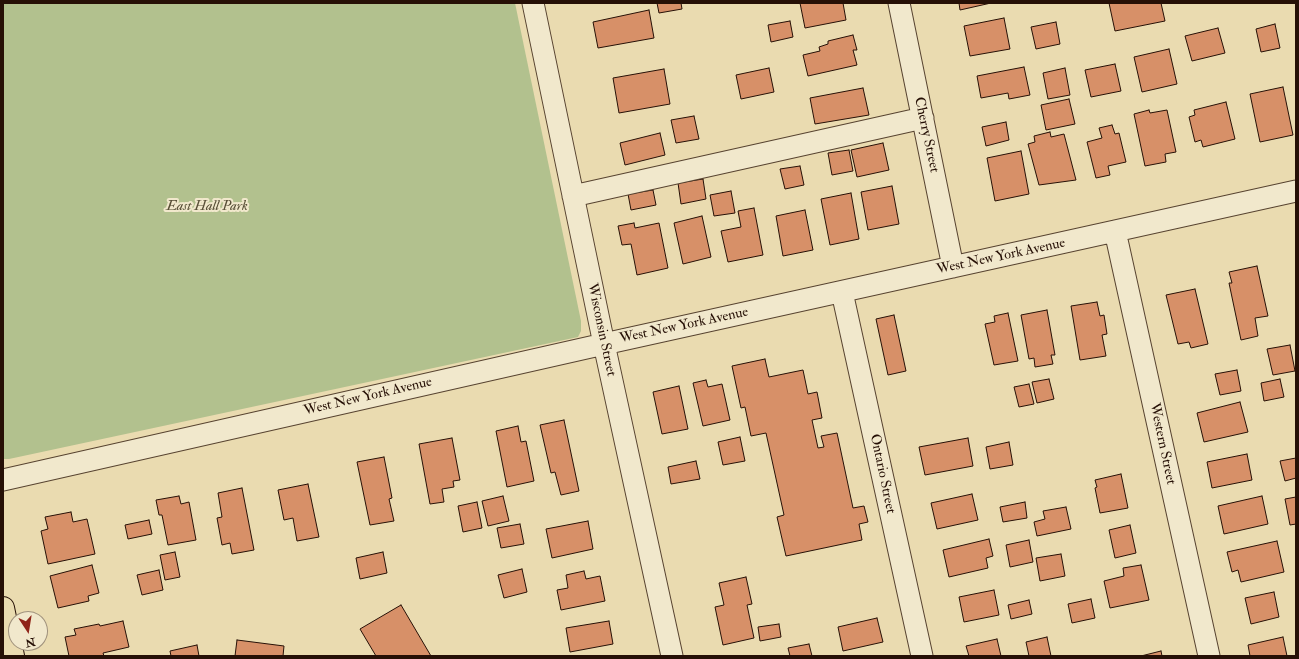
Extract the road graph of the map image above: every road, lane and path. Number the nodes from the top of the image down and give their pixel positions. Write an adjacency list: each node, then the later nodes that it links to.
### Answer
1 (533, 3): 5 (street, Wisconsin Street)
2 (899, 3): 3 (street, Cherry Street)
3 (922, 118): 5 (street); 7 (street, Cherry Street)
4 (1296, 191): 6 (street, West New York Avenue)
5 (573, 196): 9 (street, Wisconsin Street)
6 (1115, 231): 7 (street, West New York Avenue); 15 (street, Western Street)
7 (953, 267): 8 (street, West New York Avenue)
8 (842, 292): 9 (street, West New York Avenue); 14 (street, Ontario Street)
9 (604, 344): 10 (street, West New York Avenue); 13 (street, Wisconsin Street)
10 (3, 480)
11 (3, 608): 12 (main road)
12 (13, 656)
13 (672, 656)
14 (922, 656)
15 (1209, 656)

